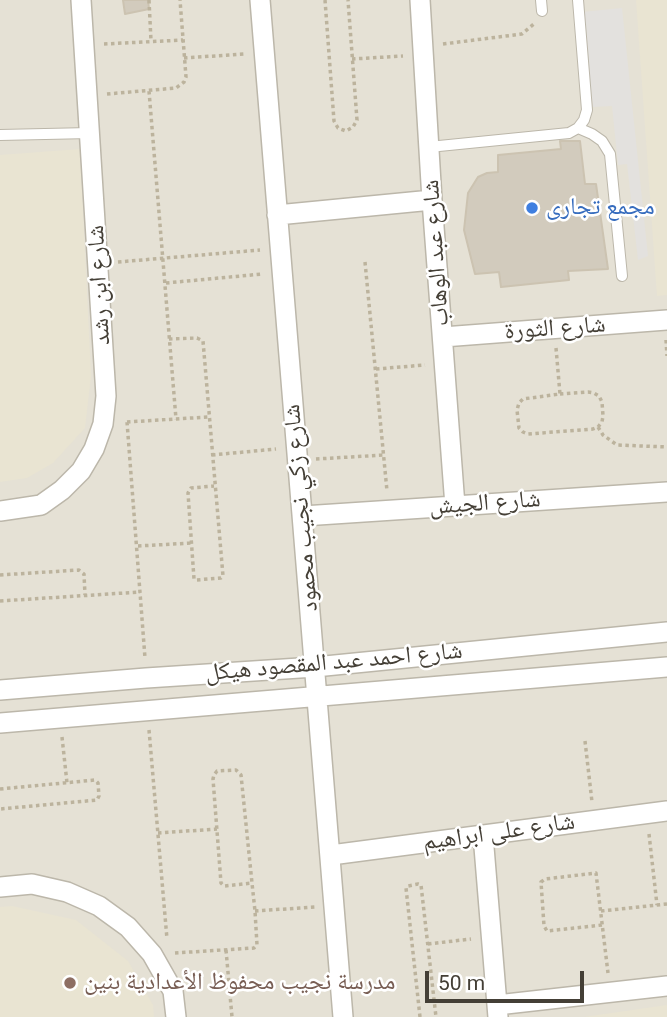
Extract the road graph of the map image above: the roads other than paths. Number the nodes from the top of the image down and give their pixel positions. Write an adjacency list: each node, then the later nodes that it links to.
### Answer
1 (81, 0): 6 (street, شارع ابن رشد)
2 (260, 0): 10 (street, شارع زكي نجيب محمود)
3 (420, 0): 8 (street, شارع عبد الوهاب)
4 (578, 0): 5 (lane)
5 (578, 128): 8 (lane); 11 (lane)
6 (91, 133): 7 (lane); 16 (street, شارع ابن رشد)
7 (0, 135)
8 (429, 147): 9 (street, شارع عبد الوهاب)
9 (432, 200): 10 (street); 13 (street, شارع عبد الوهاب)
10 (277, 215): 17 (street, شارع زكي نجيب محمود)
11 (622, 276)
12 (667, 320): 13 (street, شارع الثورة)
13 (443, 337): 15 (street, شارع عبد الوهاب)
14 (667, 492): 15 (street, شارع الجيش)
15 (456, 506): 17 (street, شارع الجيش)
16 (0, 511)
17 (303, 516): 19 (street, شارع زكي نجيب محمود)
18 (667, 632): 19 (street, شارع احمد عبد المقصود هيكل)
19 (315, 667): 21 (street, شارع احمد عبد المقصود هيكل); 22 (street, شارع زكي نجيب محمود)
20 (667, 667): 22 (street, شارع احمد عبد المقصود هيكل)
21 (0, 690)
22 (318, 696): 23 (street, شارع احمد عبد المقصود هيكل); 26 (street, شارع زكي نجيب محمود)
23 (0, 723)
24 (667, 811): 25 (street, شارع على ابراهيم)
25 (483, 835): 26 (street, شارع على ابراهيم); 29 (street)
26 (331, 855): 31 (street, شارع زكي نجيب محمود)
27 (0, 887): 30 (street)
28 (667, 986): 29 (street)
29 (498, 1011)
30 (176, 1017)
31 (343, 1017)

